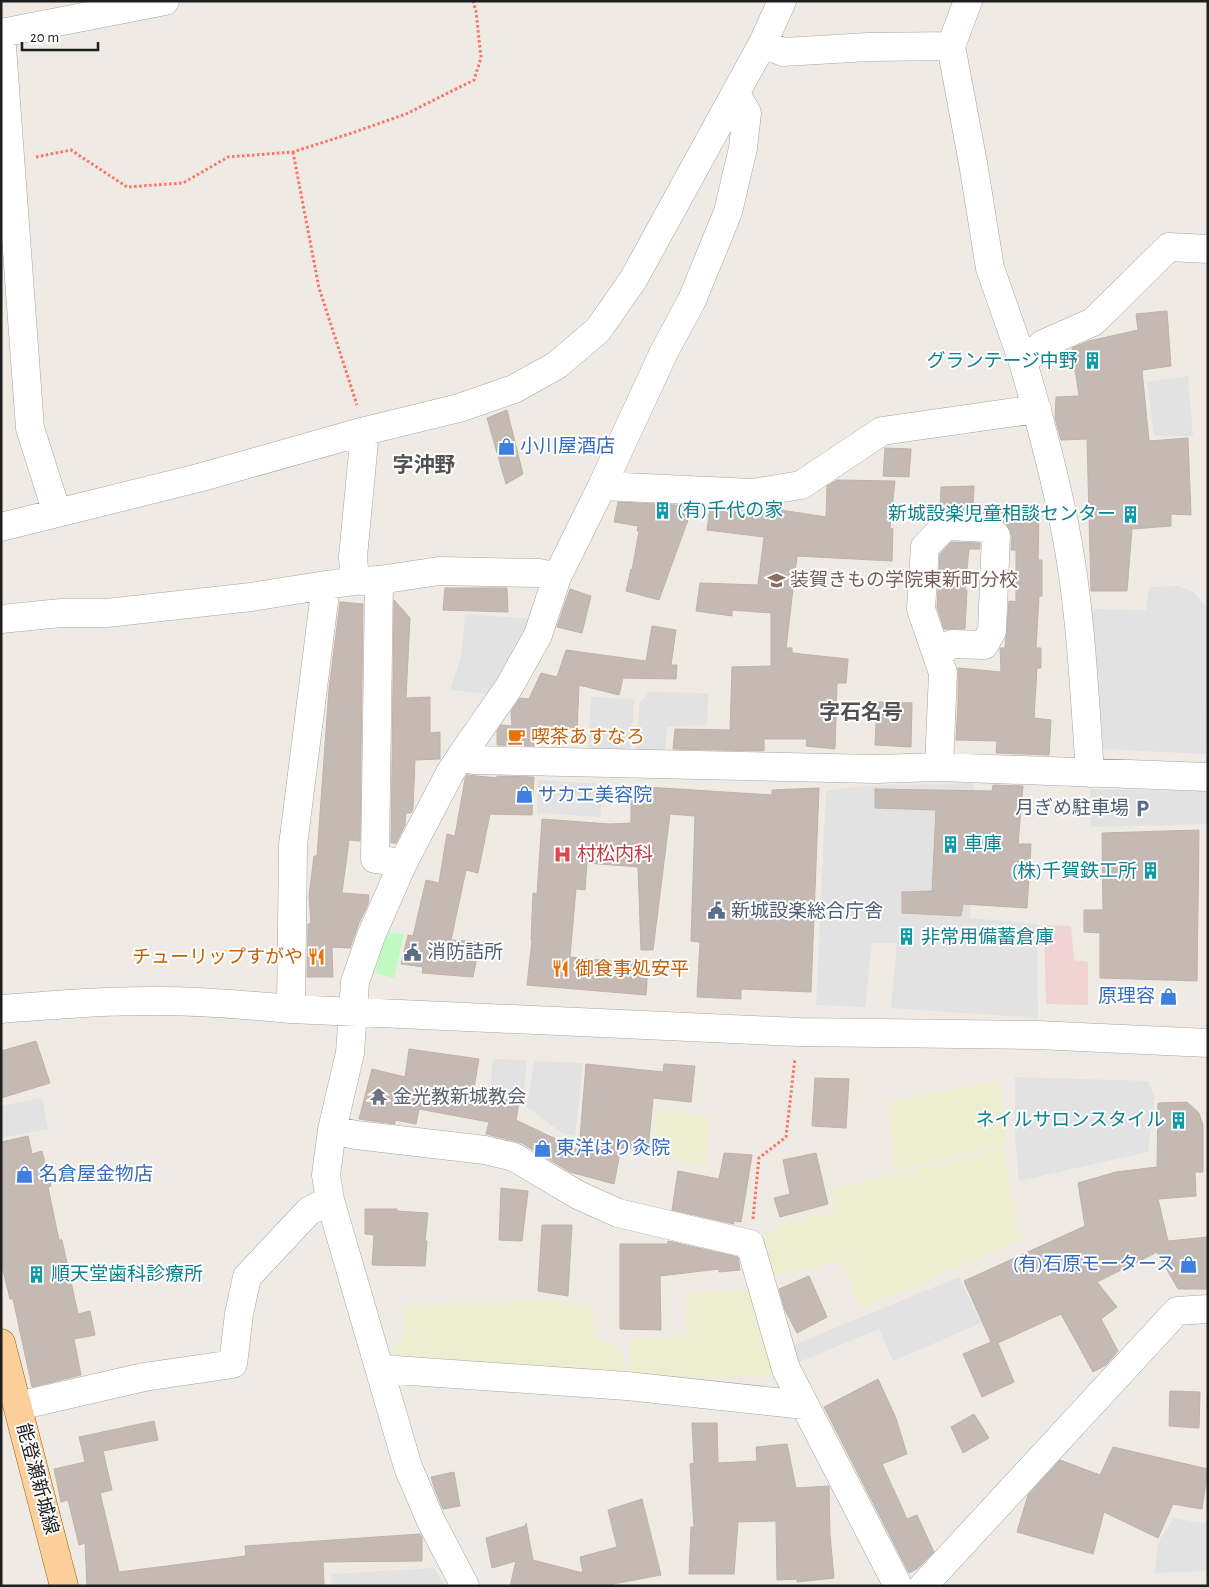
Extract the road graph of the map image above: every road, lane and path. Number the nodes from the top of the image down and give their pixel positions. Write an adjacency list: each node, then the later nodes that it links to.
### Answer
1 (165, 1): 5 (street)
2 (473, 1): 9 (path)
3 (782, 1): 6 (street)
4 (968, 1): 7 (street)
5 (1, 33): 10 (street)
6 (764, 43): 7 (street); 8 (street)
7 (951, 46): 12 (street)
8 (736, 94): 14 (street); 15 (street)
9 (293, 152): 10 (path); 14 (path)
10 (6, 163): 16 (street)
11 (1208, 249): 12 (street)
12 (1023, 362): 13 (street)
13 (1037, 409): 15 (street); 25 (street)
14 (365, 431): 16 (street); 19 (street)
15 (602, 486): 18 (street)
16 (57, 513): 17 (street)
17 (1, 527)
18 (557, 576): 19 (street); 23 (street)
19 (367, 581): 20 (street); 27 (street)
20 (326, 585): 21 (street); 28 (street)
21 (1, 619)
22 (937, 654): 22 (street); 24 (street)
23 (461, 756): 24 (street); 27 (street)
24 (939, 767): 25 (street)
25 (1090, 772): 26 (street)
26 (1208, 777)
27 (403, 864): 30 (street)
28 (291, 1008): 29 (street); 30 (street)
29 (1, 1009)
30 (352, 1011): 31 (street); 33 (street)
31 (798, 1032): 32 (street); 35 (path)
32 (1208, 1043)
33 (332, 1130): 34 (street); 35 (street)
34 (330, 1200): 38 (street); 40 (street)
35 (750, 1244): 39 (street)
36 (1208, 1308): 44 (street)
37 (1, 1343): 40 (main road, 能登瀬新城線)
38 (381, 1369): 39 (street); 42 (street)
39 (804, 1405): 43 (street)
40 (18, 1406): 41 (main road, 能登瀬新城線)
41 (64, 1586)
42 (464, 1586)
43 (898, 1586)
44 (923, 1586)

